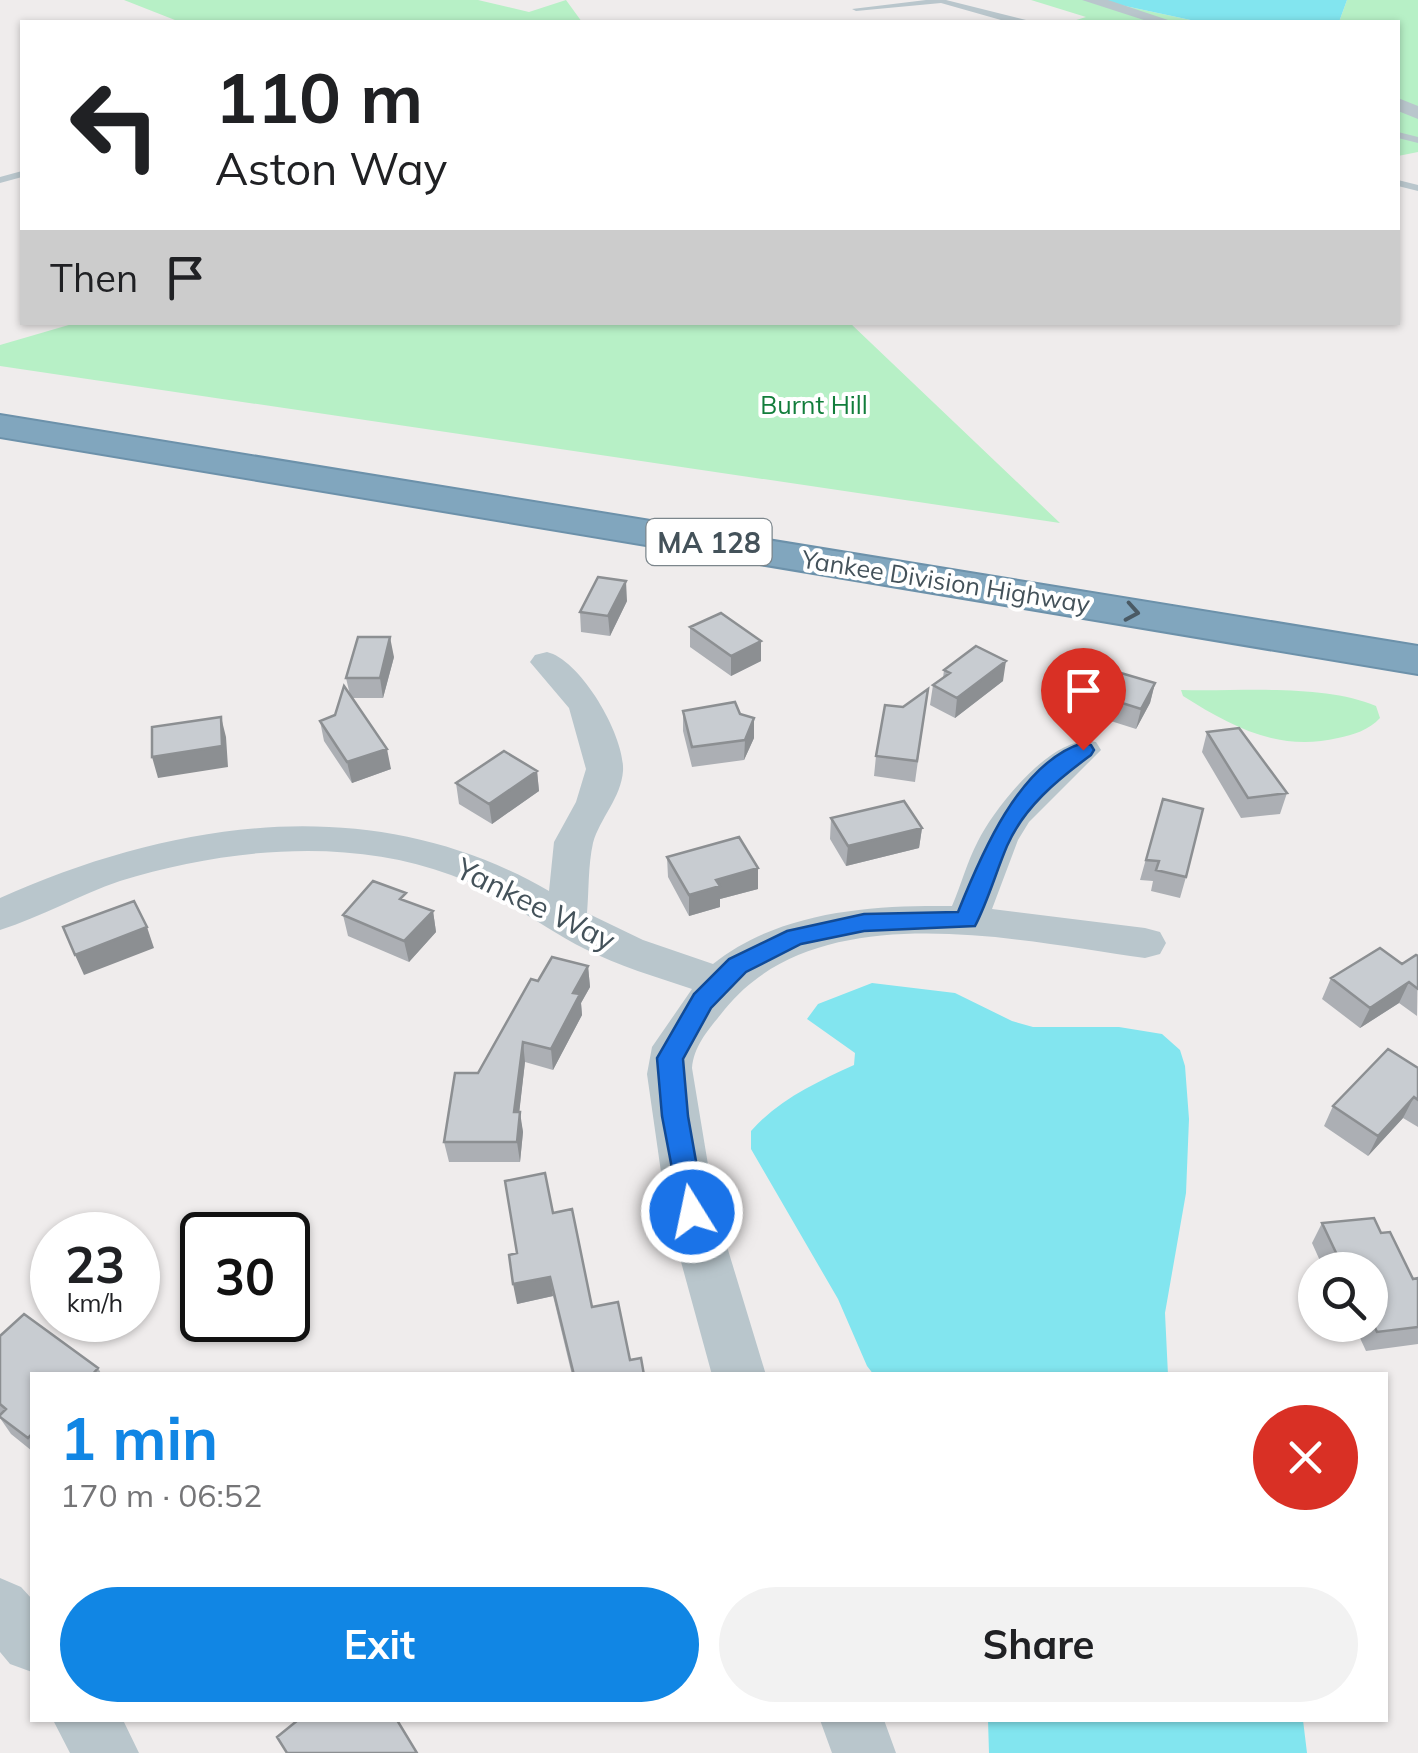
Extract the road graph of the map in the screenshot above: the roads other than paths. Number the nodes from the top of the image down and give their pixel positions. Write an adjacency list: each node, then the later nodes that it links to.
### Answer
1 (1090, 0): 4 (street)
2 (856, 8): 3 (lane)
3 (1008, 20)
4 (1159, 20)
5 (0, 401): 7 (highway, Yankee Division Highway / MA 128)
6 (0, 426): 8 (highway, Yankee Division Highway / MA 128, one-way to 8)
7 (1418, 628)
8 (1355, 650): 9 (highway, Yankee Division Highway / MA 128); 11 (highway)
9 (1418, 660)
10 (547, 662): 14 (street)
11 (1418, 678)
12 (1083, 750): 15 (street)
13 (0, 915): 14 (street, Yankee Way)
14 (566, 918): 17 (street, Yankee Way)
15 (966, 920): 16 (street); 17 (street)
16 (1145, 944)
17 (720, 983): 18 (street)
18 (739, 1372)
19 (0, 1608): 20 (street)
20 (30, 1640)
21 (85, 1722): 23 (street)
22 (853, 1722): 24 (street)
23 (106, 1753)
24 (864, 1753)

